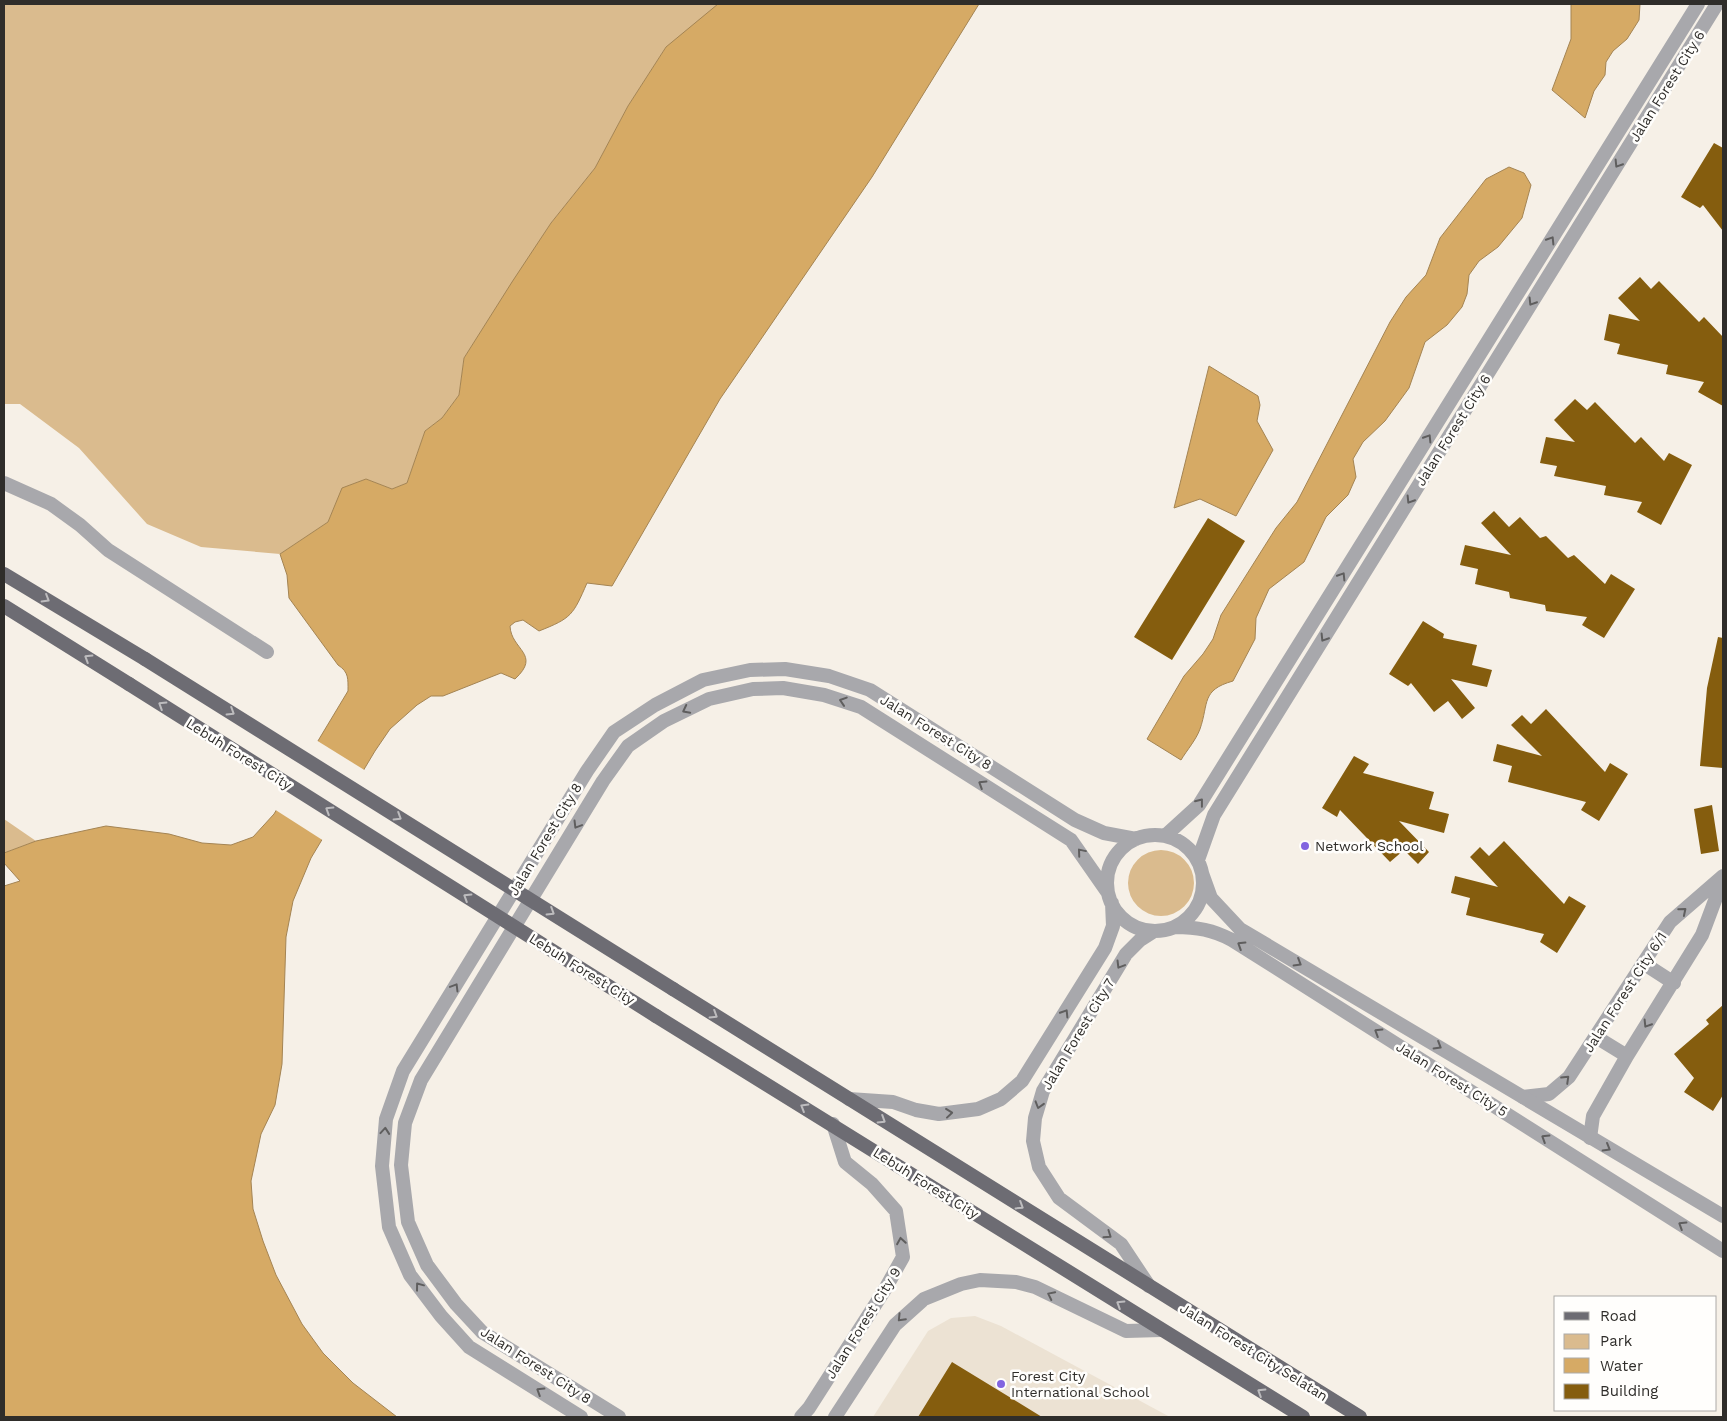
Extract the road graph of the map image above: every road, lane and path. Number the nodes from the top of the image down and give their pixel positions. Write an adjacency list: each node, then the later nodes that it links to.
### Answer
1 (1698, 4): 7 (street, Jalan Forest City 6, one-way to 1)
2 (1717, 4): 9 (street, Jalan Forest City 6, one-way to 9)
3 (4, 483): 6 (street)
4 (4, 574): 19 (main road, one-way to 19, bridge)
5 (4, 606): 20 (main road, Lebuh Forest City, one-way to 5, bridge)
6 (267, 652)
7 (1164, 836): 8 (street); 9 (street)
8 (1136, 839): 11 (street); 26 (street, Jalan Forest City 8, one-way to 8)
9 (1200, 867): 12 (street); 18 (street, Jalan Forest City 5, one-way to 18)
10 (1723, 878): 14 (street, Jalan Forest City 6/1, one-way to 10); 15 (street, Jalan Forest City 6/1)
11 (1110, 898): 13 (street); 19 (street, Jalan Forest City 7, one-way to 11); 27 (street, Jalan Forest City 8, one-way to 27)
12 (1175, 927): 13 (street); 23 (street, Jalan Forest City 5, one-way to 12)
13 (1154, 931): 24 (street, Jalan Forest City 7, one-way to 24)
14 (1643, 963): 15 (street); 16 (street, Jalan Forest City 6/1)
15 (1674, 983): 17 (street, Jalan Forest City 6/1, one-way to 17)
16 (1596, 1037): 17 (street); 18 (street, Jalan Forest City 6/1, one-way to 16)
17 (1627, 1056): 21 (street, Jalan Forest City 6/1)
18 (1523, 1097): 21 (street, Jalan Forest City 5)
19 (849, 1099): 24 (main road, one-way to 24)
20 (833, 1124): 25 (main road, Lebuh Forest City, one-way to 20); 28 (street, Jalan Forest City 9, one-way to 20)
21 (1590, 1138): 22 (street, Jalan Forest City 5, one-way to 22)
22 (1723, 1216)
23 (1723, 1251)
24 (1149, 1286): 31 (main road, Jalan Forest City Selatan)
25 (1161, 1330): 29 (street, Jalan Forest City 9, one-way to 29); 30 (main road, one-way to 25)
26 (581, 1417)
27 (619, 1417)
28 (801, 1417)
29 (834, 1417)
30 (1303, 1417)
31 (1360, 1417)

